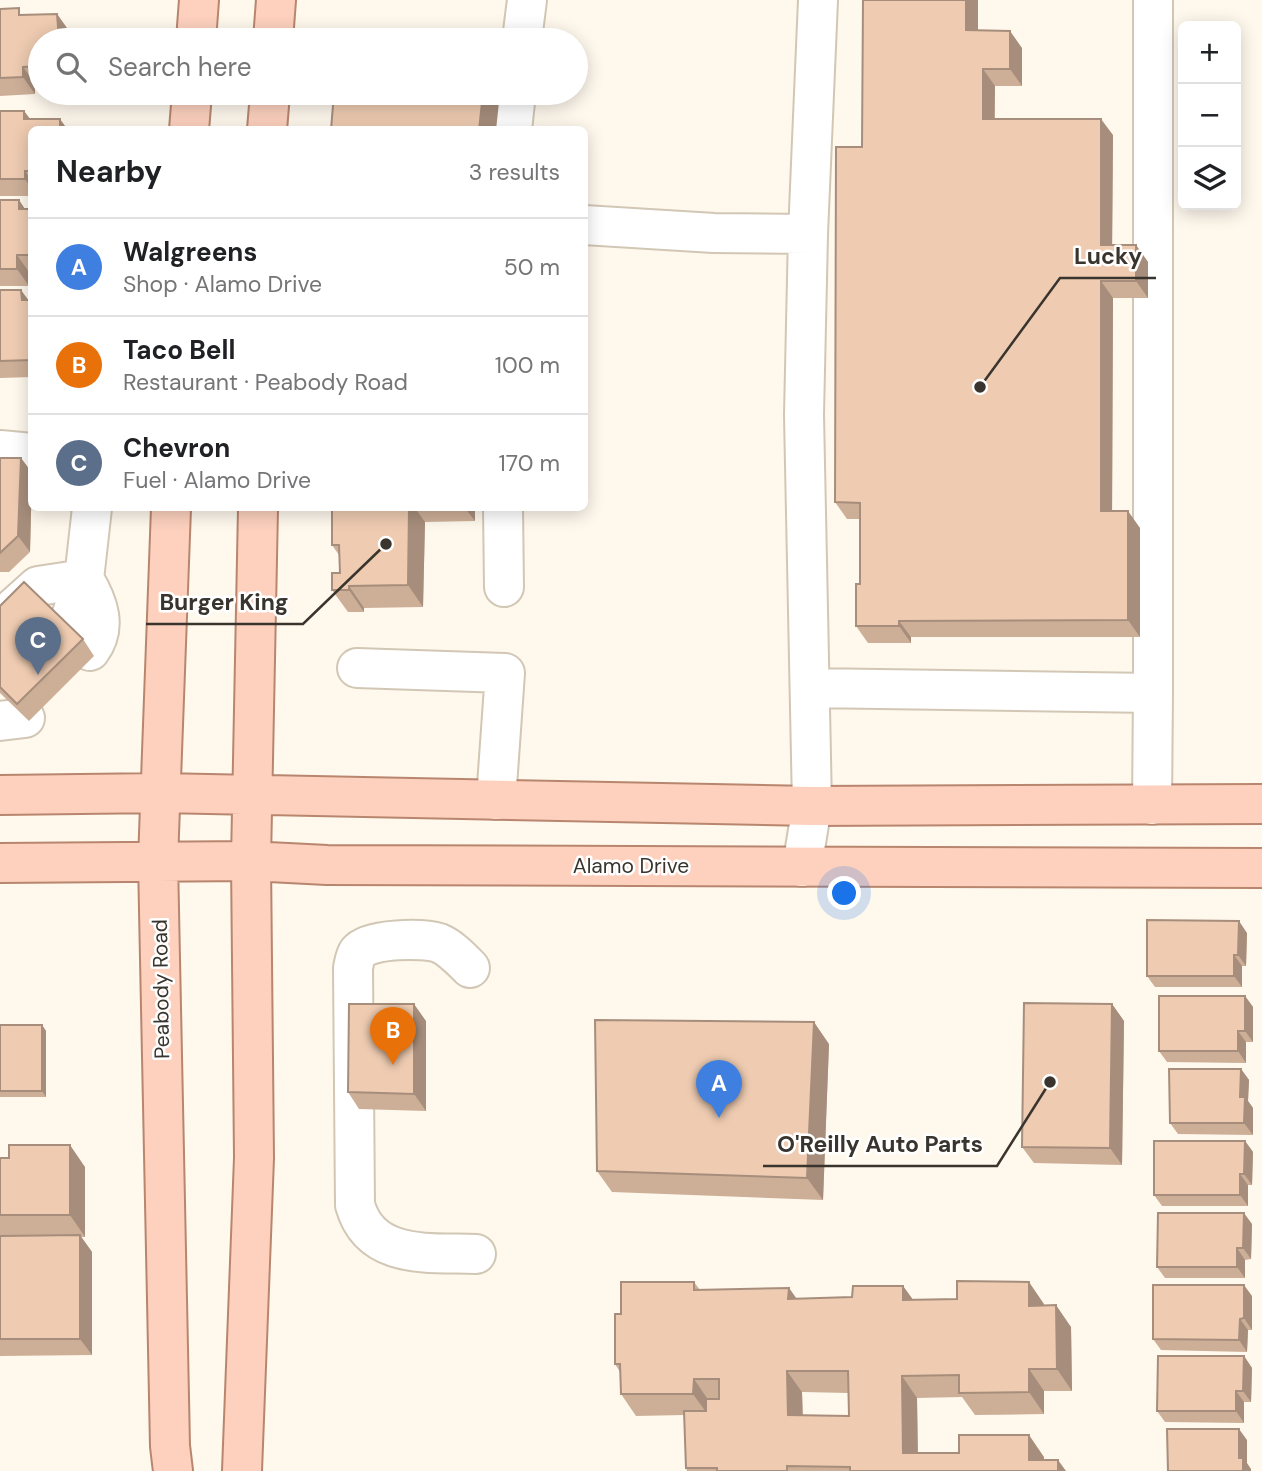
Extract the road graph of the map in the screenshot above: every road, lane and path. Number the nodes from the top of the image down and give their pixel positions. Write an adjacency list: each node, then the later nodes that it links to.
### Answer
1 (199, 0): 6 (main road)
2 (276, 0): 7 (main road)
3 (527, 0): 8 (lane)
4 (818, 0): 16 (lane)
5 (1153, 0): 29 (lane)
6 (197, 28)
7 (274, 28)
8 (524, 28)
9 (191, 105): 12 (main road)
10 (269, 105): 13 (main road)
11 (515, 105): 14 (lane)
12 (189, 126)
13 (267, 126)
14 (512, 126)
15 (588, 226): 16 (lane)
16 (808, 234): 28 (lane)
17 (0, 450): 18 (lane)
18 (28, 453)
19 (92, 511): 23 (lane)
20 (171, 511): 30 (main road, Peabody Road)
21 (258, 511): 32 (main road)
22 (503, 511): 24 (lane)
23 (84, 579): 25 (lane); 26 (lane)
24 (504, 587)
25 (0, 620)
26 (78, 640)
27 (357, 668): 33 (lane)
28 (810, 688): 29 (lane); 36 (lane)
29 (1153, 693): 35 (lane)
30 (161, 793): 31 (main road); 32 (main road); 37 (main road, Peabody Road)
31 (0, 795)
32 (254, 796): 33 (main road); 38 (main road)
33 (496, 800): 36 (main road)
34 (1262, 804): 35 (main road)
35 (1152, 805): 36 (main road)
36 (812, 806): 40 (lane)
37 (158, 861): 38 (main road, Alamo Drive); 39 (main road, Alamo Drive); 44 (main road, Peabody Road)
38 (251, 861): 40 (main road, Alamo Drive); 45 (main road)
39 (0, 863)
40 (802, 867): 41 (main road, Alamo Drive)
41 (1262, 868)
42 (470, 968): 43 (lane)
43 (476, 1254)
44 (169, 1463)
45 (242, 1471)

